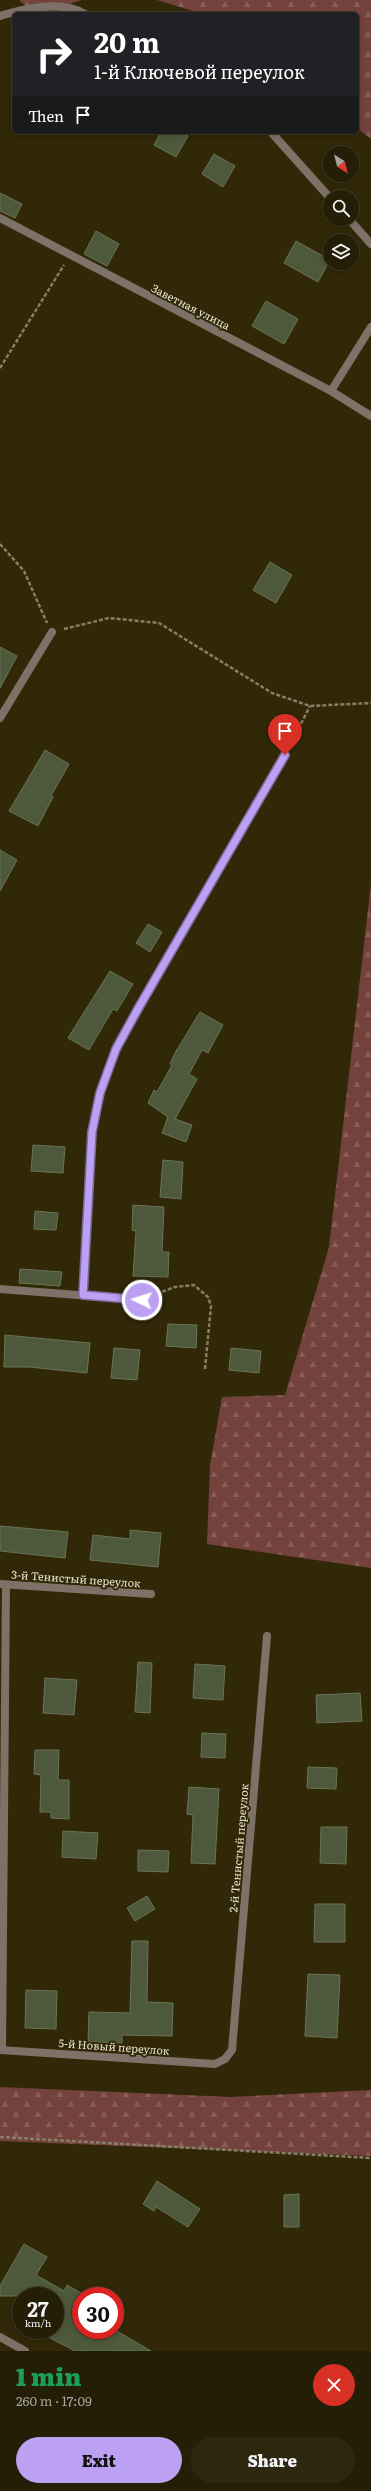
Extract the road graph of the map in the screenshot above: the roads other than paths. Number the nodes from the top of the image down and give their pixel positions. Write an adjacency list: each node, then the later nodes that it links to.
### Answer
1 (17, 12): 2 (street)
2 (82, 12)
3 (12, 13): 4 (street)
4 (0, 16)
5 (273, 134): 6 (street)
6 (323, 190)
7 (0, 218): 11 (street, Заветная улица)
8 (355, 226): 9 (street)
9 (371, 244)
10 (371, 327): 11 (street)
11 (331, 391): 12 (street, Заветная улица)
12 (371, 416)
13 (52, 632): 14 (street)
14 (0, 718)
15 (285, 755): 17 (street)
16 (0, 1289): 17 (street)
17 (83, 1295): 18 (street)
18 (142, 1300)
19 (3, 1585): 20 (street, 3-й Тенистый переулок); 22 (street)
20 (151, 1594)
21 (267, 1636): 23 (street, 2-й Тенистый переулок)
22 (1, 2050): 23 (street, 5-й Новый переулок)
23 (225, 2059)
24 (0, 2337): 25 (street)
25 (25, 2351)

